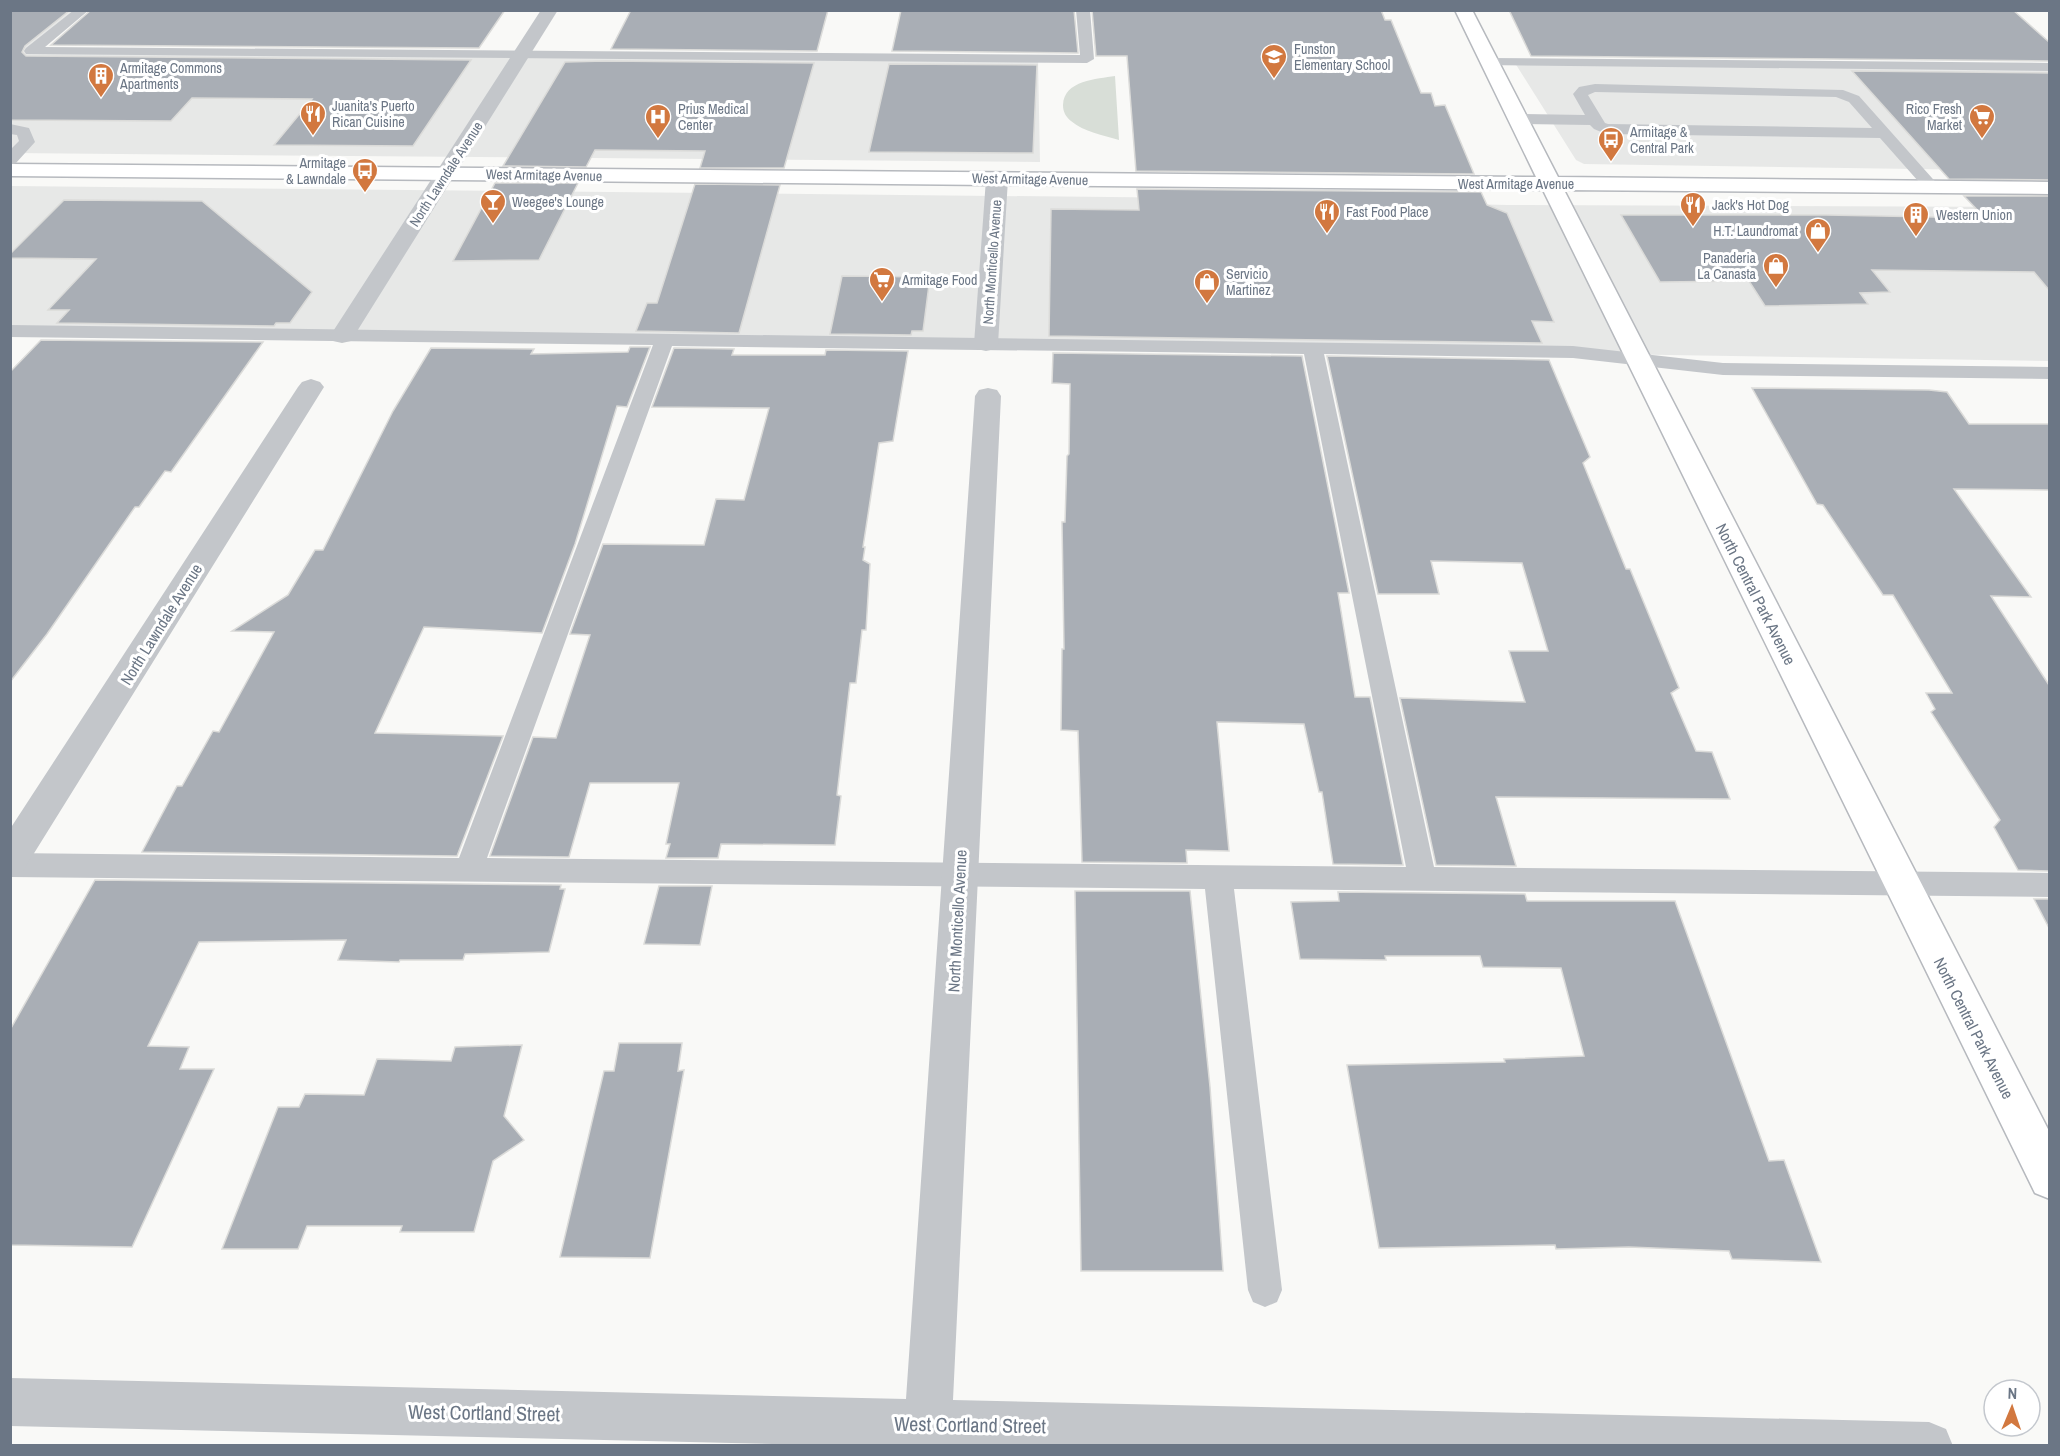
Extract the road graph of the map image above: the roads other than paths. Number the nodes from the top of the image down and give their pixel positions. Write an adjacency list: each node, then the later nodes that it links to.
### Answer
1 (83, 10): 5 (lane)
2 (550, 10): 5 (street, North Lawndale Avenue)
3 (1083, 10): 5 (lane)
4 (1463, 10): 6 (main road, North Central Park Avenue)
5 (522, 55): 14 (street, North Lawndale Avenue)
6 (1489, 62): 7 (lane); 8 (main road, North Central Park Avenue)
7 (2049, 67)
8 (1518, 119): 9 (lane); 16 (main road, North Central Park Avenue)
9 (1595, 120): 11 (lane); 11 (lane)
10 (10, 129): 12 (lane)
11 (1884, 133): 17 (lane)
12 (10, 160)
13 (10, 170): 14 (main road, West Armitage Avenue)
14 (447, 174): 15 (main road, West Armitage Avenue); 20 (street, North Lawndale Avenue)
15 (997, 179): 16 (main road, West Armitage Avenue); 22 (street, North Monticello Avenue)
16 (1550, 184): 17 (main road, West Armitage Avenue); 25 (main road, North Central Park Avenue)
17 (1932, 187): 18 (main road, West Armitage Avenue)
18 (2049, 188)
19 (20, 332): 20 (lane); 24 (lane)
20 (342, 336): 21 (lane)
21 (665, 340): 22 (lane); 31 (lane)
22 (986, 344): 23 (lane)
23 (1313, 349): 25 (lane); 34 (lane)
24 (10, 353)
25 (1638, 360): 26 (lane); 35 (main road, North Central Park Avenue)
26 (2049, 373)
27 (311, 387): 29 (street, North Lawndale Avenue)
28 (988, 396): 32 (street, North Monticello Avenue)
29 (10, 860)
30 (10, 865): 31 (lane)
31 (469, 869): 32 (lane)
32 (960, 874): 33 (lane); 40 (street, North Monticello Avenue)
33 (1218, 876): 34 (lane); 38 (lane)
34 (1422, 878): 35 (lane)
35 (1901, 883): 36 (lane); 37 (main road, North Central Park Avenue)
36 (2049, 885)
37 (2049, 1178)
38 (1265, 1290)
39 (10, 1402): 40 (street, West Cortland Street)
40 (928, 1435): 41 (street, West Cortland Street)
41 (1929, 1446)

